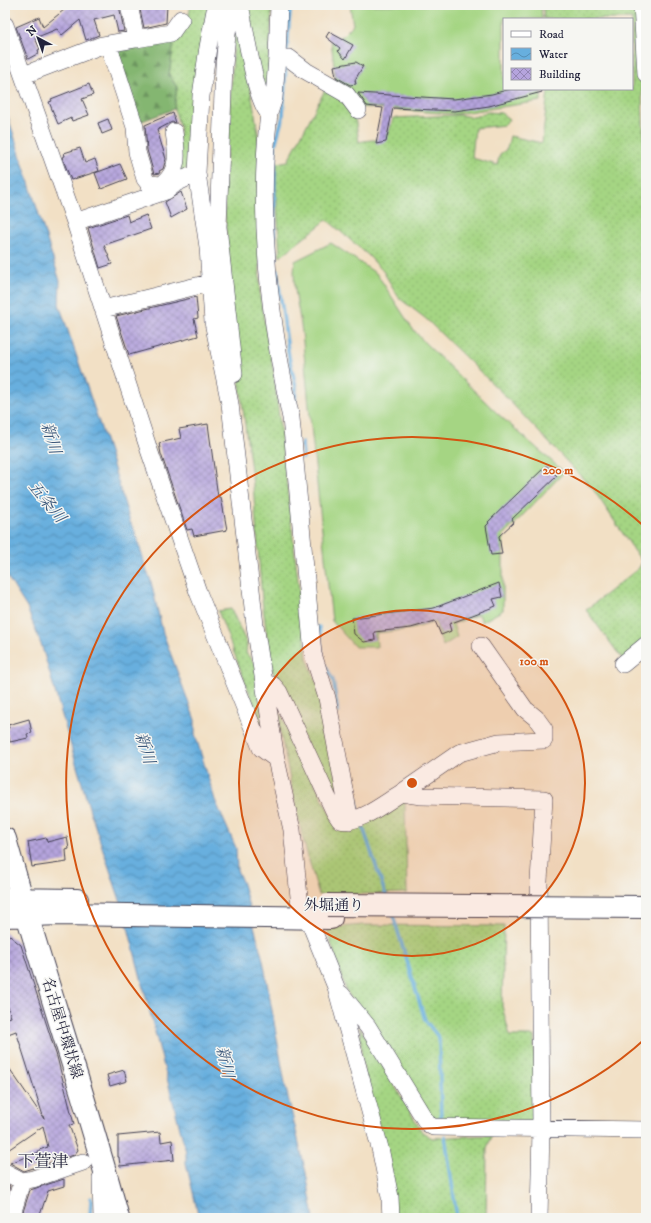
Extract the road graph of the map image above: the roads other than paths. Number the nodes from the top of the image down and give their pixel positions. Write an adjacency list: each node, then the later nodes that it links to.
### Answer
1 (129, 5): 9 (street)
2 (216, 5): 17 (street)
3 (230, 5): 22 (street)
4 (240, 5): 15 (street)
5 (279, 5): 11 (street)
6 (642, 5): 12 (street)
7 (181, 19): 9 (street)
8 (5, 25): 13 (street)
9 (136, 39): 10 (street)
10 (108, 44): 13 (street); 18 (street)
11 (277, 57): 14 (street); 15 (street)
12 (646, 74)
13 (24, 75): 19 (street)
14 (358, 110)
15 (269, 113): 29 (street)
16 (174, 132): 18 (street)
17 (197, 173): 18 (street); 20 (street)
18 (168, 185): 19 (street)
19 (75, 222): 21 (street)
20 (209, 283): 21 (street); 22 (street)
21 (103, 309): 27 (street)
22 (231, 411): 26 (street)
23 (646, 645): 25 (street)
24 (481, 646): 28 (street)
25 (623, 664)
26 (264, 685): 27 (street); 29 (street)
27 (276, 759): 34 (street)
28 (401, 793): 29 (street); 38 (street)
29 (350, 821)
30 (5, 839): 31 (main road, 名古屋中環状線)
31 (18, 904): 34 (main road, 外堀通り); 35 (main road, 外堀通り); 40 (main road, 名古屋中環状線)
32 (646, 907): 33 (main road, 外堀通り, bridge)
33 (330, 911): 34 (main road, 外堀通り); 36 (main road, 外堀通り)
34 (304, 912): 37 (street)
35 (5, 916)
36 (646, 920)
37 (336, 987): 38 (street); 46 (street)
38 (541, 1129): 39 (street); 47 (street)
39 (646, 1130)
40 (92, 1158): 42 (street); 44 (street); 45 (main road, 名古屋中環状線)
41 (5, 1172): 42 (street)
42 (22, 1181): 43 (street)
43 (11, 1218)
44 (102, 1218)
45 (118, 1218)
46 (390, 1218)
47 (540, 1218)

